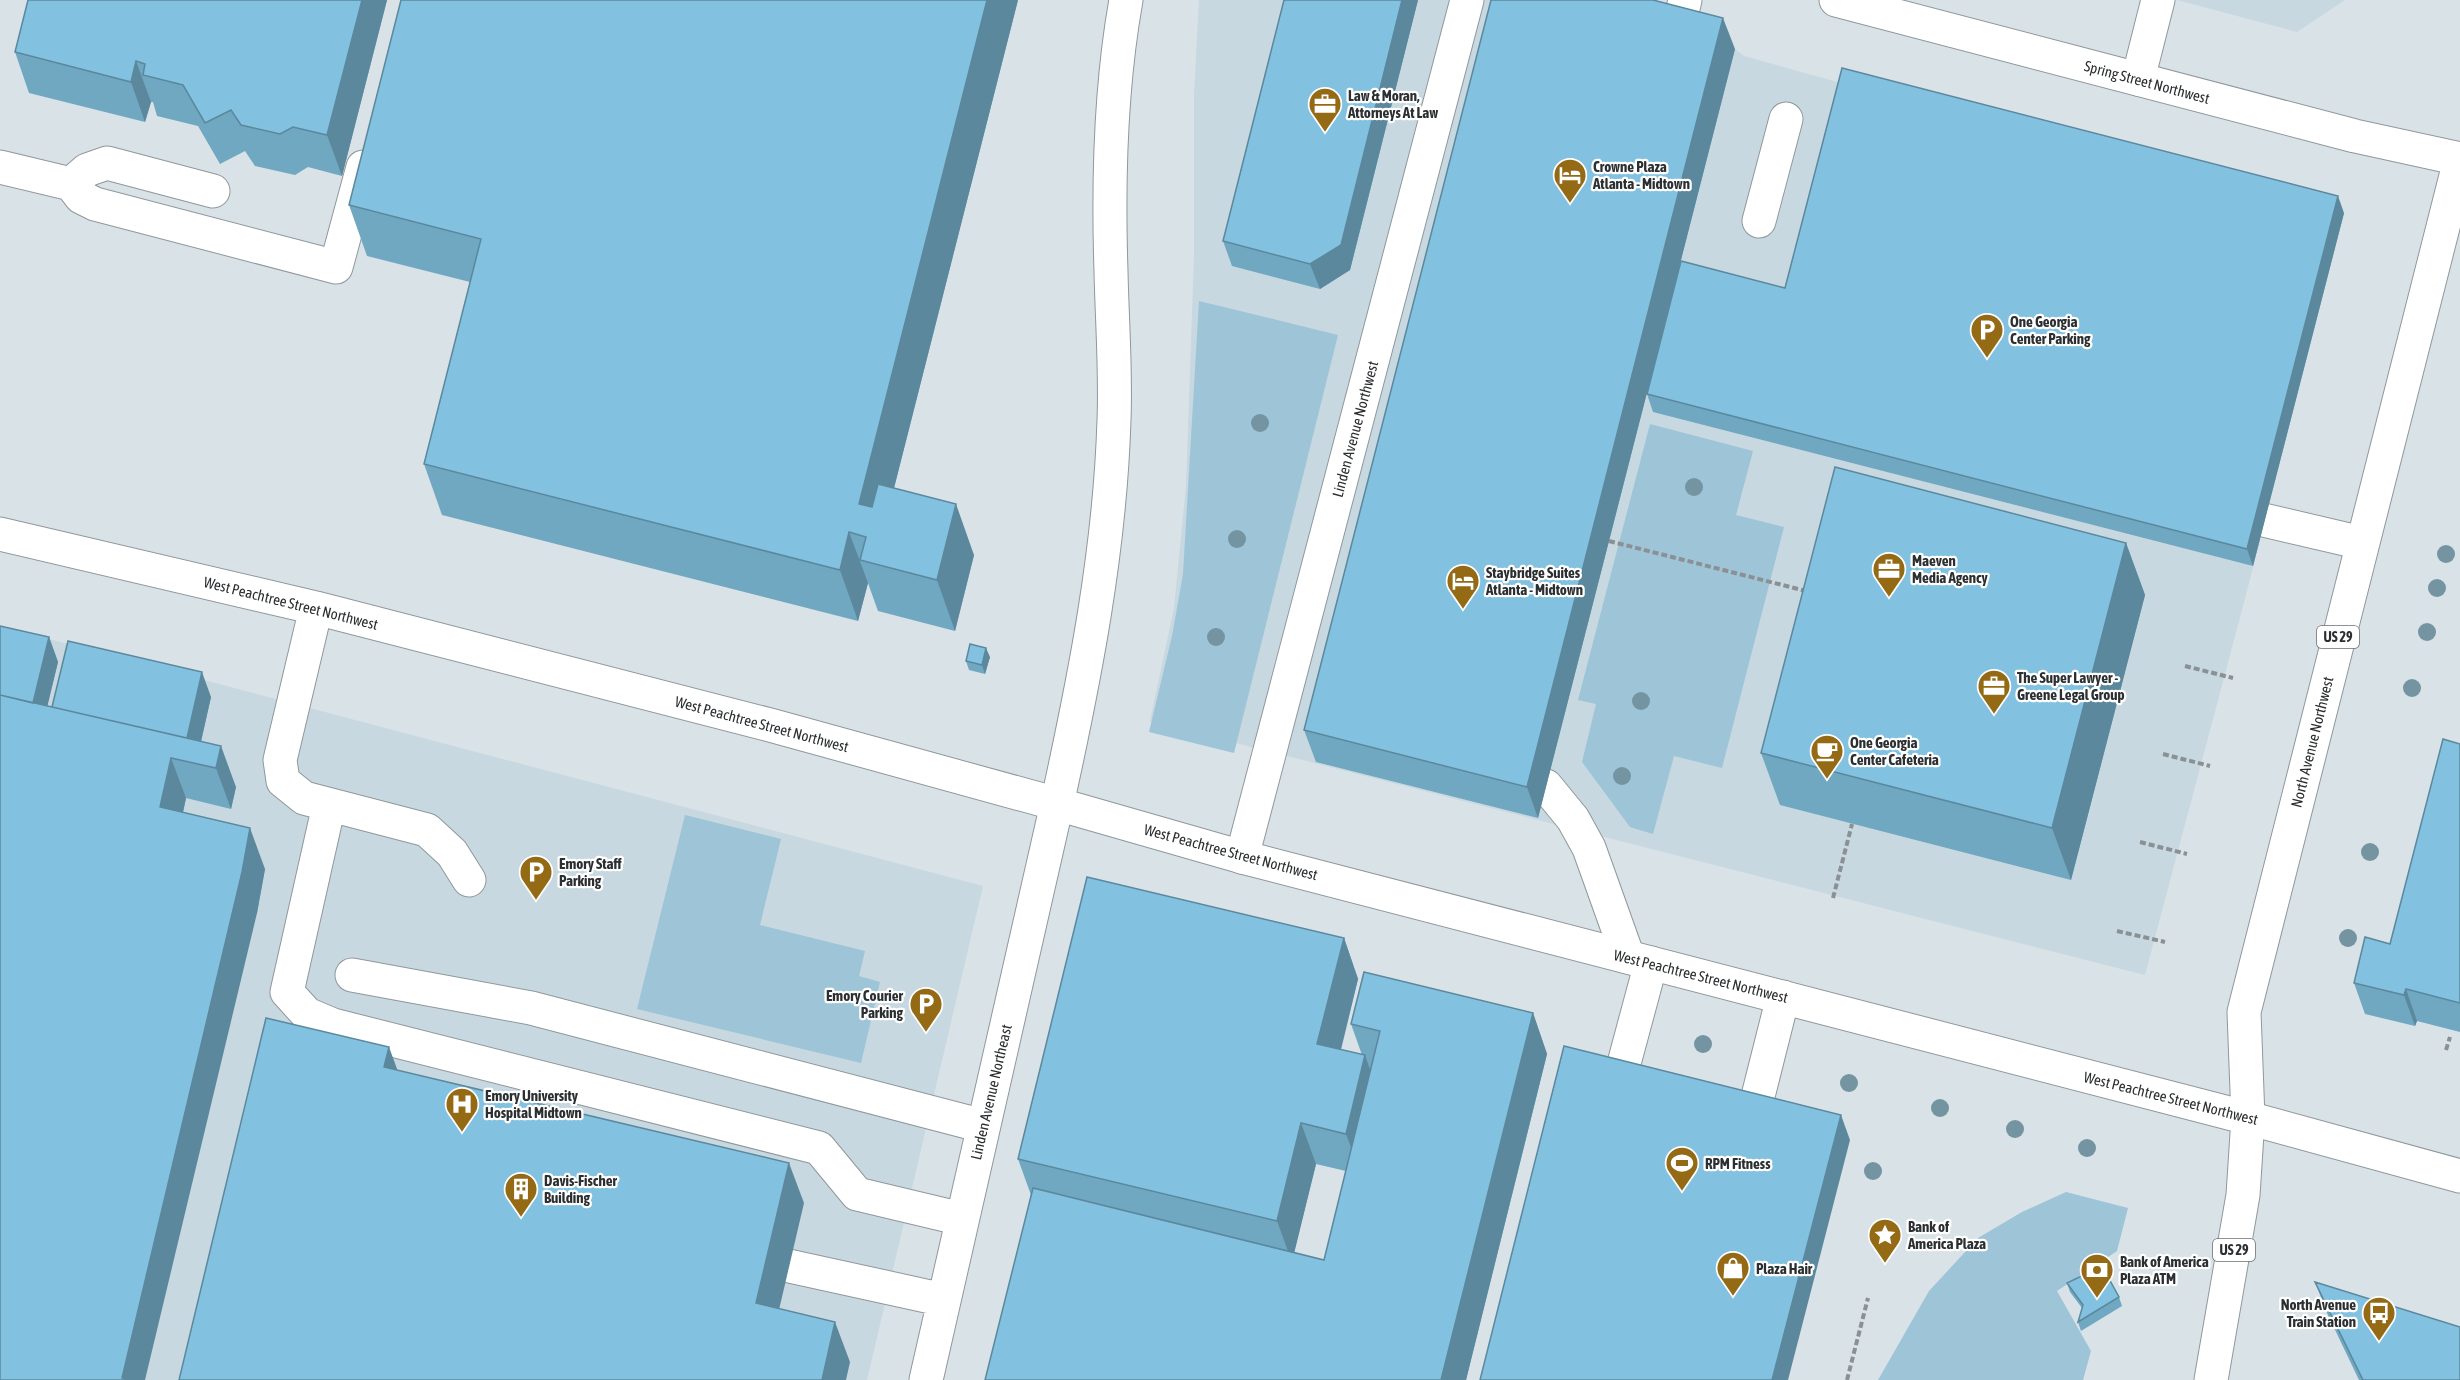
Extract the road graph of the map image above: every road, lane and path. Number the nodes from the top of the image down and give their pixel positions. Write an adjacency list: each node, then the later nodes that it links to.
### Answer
1 (1126, 0): 28 (main road)
2 (1467, 0): 23 (main road, Linden Avenue Northwest)
3 (1685, 0): 6 (main road)
4 (1836, 0): 7 (main road, Spring Street Northwest)
5 (2158, 0): 7 (main road)
6 (1677, 34)
7 (2138, 79): 10 (main road, Spring Street Northwest)
8 (1786, 119): 14 (main road)
9 (371, 134): 12 (main road)
10 (2460, 159): 18 (main road, North Avenue Northwest / US 29)
11 (0, 167): 12 (main road)
12 (70, 184): 13 (main road)
13 (213, 191)
14 (1759, 221)
15 (2198, 505): 18 (main road)
16 (0, 534): 20 (main road, West Peachtree Street Northwest)
17 (1609, 541): 19 (path)
18 (2362, 543): 45 (main road, North Avenue Northwest / US 29)
19 (1811, 592)
20 (316, 608): 28 (main road, West Peachtree Street Northwest); 29 (main road)
21 (2185, 666): 22 (path)
22 (2233, 678)
23 (1281, 709): 24 (main road); 33 (main road, Linden Avenue Northwest)
24 (1314, 717)
25 (2163, 754): 26 (path)
26 (2210, 766)
27 (1546, 786): 38 (main road)
28 (1057, 804): 33 (main road, West Peachtree Street Northwest); 46 (main road, Linden Avenue Northeast)
29 (329, 805): 34 (main road); 48 (main road)
30 (1852, 824): 35 (path)
31 (2140, 842): 32 (path)
32 (2187, 854)
33 (1242, 857): 38 (main road, West Peachtree Street Northwest)
34 (469, 880)
35 (1833, 898)
36 (2117, 931): 37 (path)
37 (2165, 942)
38 (1639, 960): 40 (main road, West Peachtree Street Northwest); 43 (main road)
39 (352, 975): 46 (main road)
40 (1783, 997): 44 (main road); 45 (main road, West Peachtree Street Northwest)
41 (2450, 1037): 42 (path)
42 (2446, 1050)
43 (1619, 1082)
44 (1753, 1116)
45 (2248, 1118): 47 (main road, West Peachtree Street Northwest); 54 (main road, US 29)
46 (983, 1126): 48 (main road, Linden Avenue Northeast)
47 (2460, 1176)
48 (963, 1219): 51 (main road, Linden Avenue Northeast)
49 (789, 1266): 51 (main road)
50 (1868, 1298): 53 (path)
51 (944, 1300): 52 (main road, Linden Avenue Northeast)
52 (926, 1380)
53 (1847, 1380)
54 (2211, 1380)

